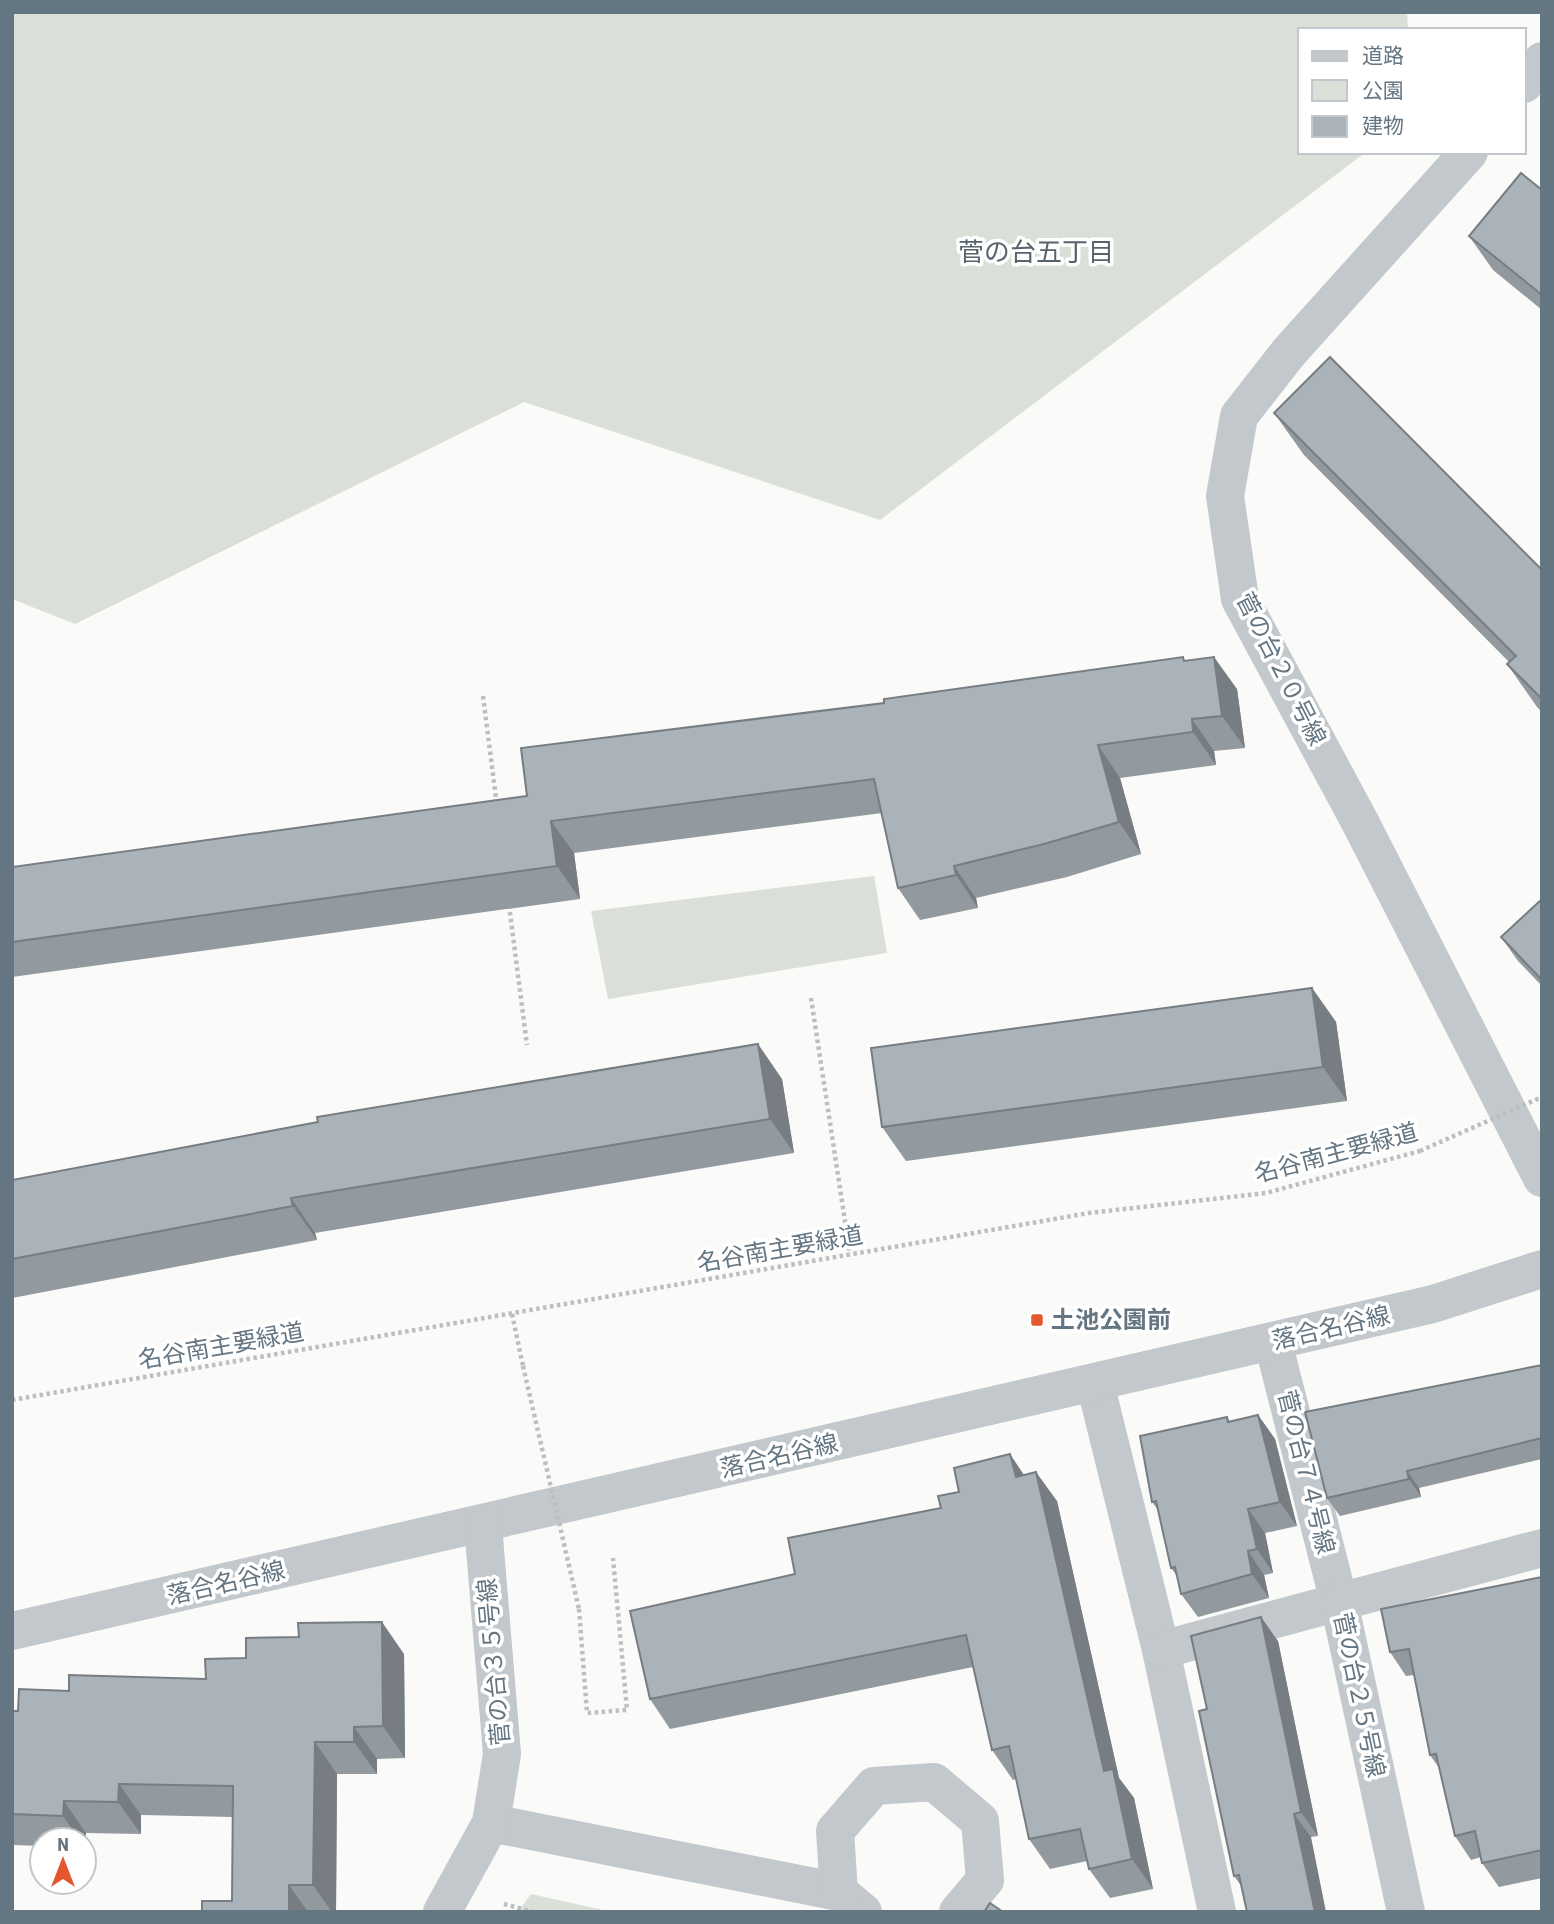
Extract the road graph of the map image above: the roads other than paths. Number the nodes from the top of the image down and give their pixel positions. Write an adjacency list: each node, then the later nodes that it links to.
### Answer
1 (1542, 61): 2 (street)
2 (1526, 81)
3 (1467, 154): 4 (street, 菅の台２０号線)
4 (1542, 1178)
5 (1542, 1269): 6 (street, 落合名谷線)
6 (1273, 1342): 7 (street, 落合名谷線); 10 (street, 菅の台７４号線)
7 (1095, 1383): 8 (street, 落合名谷線); 12 (street)
8 (483, 1525): 11 (street, 落合名谷線); 13 (street, 菅の台３５号線)
9 (1542, 1548): 10 (street, 菅の台２５号線)
10 (1339, 1602): 12 (street); 18 (street, 菅の台２５号線)
11 (12, 1632)
12 (1161, 1650): 17 (street)
13 (491, 1823): 14 (street); 15 (street, 菅の台３５号線)
14 (851, 1902): 16 (street)
15 (442, 1912)
16 (958, 1912)
17 (1217, 1912)
18 (1406, 1912)

